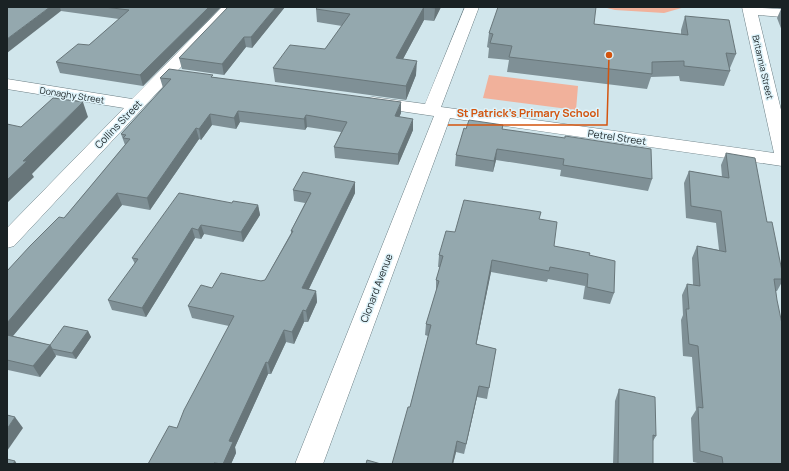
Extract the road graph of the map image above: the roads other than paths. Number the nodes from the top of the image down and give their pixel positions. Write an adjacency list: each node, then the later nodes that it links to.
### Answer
1 (230, 7): 5 (street, Collins Street)
2 (472, 7): 10 (street, Clonard Avenue)
3 (749, 8): 4 (street); 11 (street, Britannia Street)
4 (782, 13)
5 (167, 73): 6 (street); 9 (street, Collins Street)
6 (186, 76)
7 (7, 84): 9 (street, Donaghy Street)
8 (360, 100): 10 (street, Petrel Street)
9 (136, 105): 13 (street, Collins Street)
10 (438, 111): 12 (street, Petrel Street); 14 (street, Clonard Avenue)
11 (782, 151)
12 (782, 160)
13 (7, 241)
14 (309, 464)

